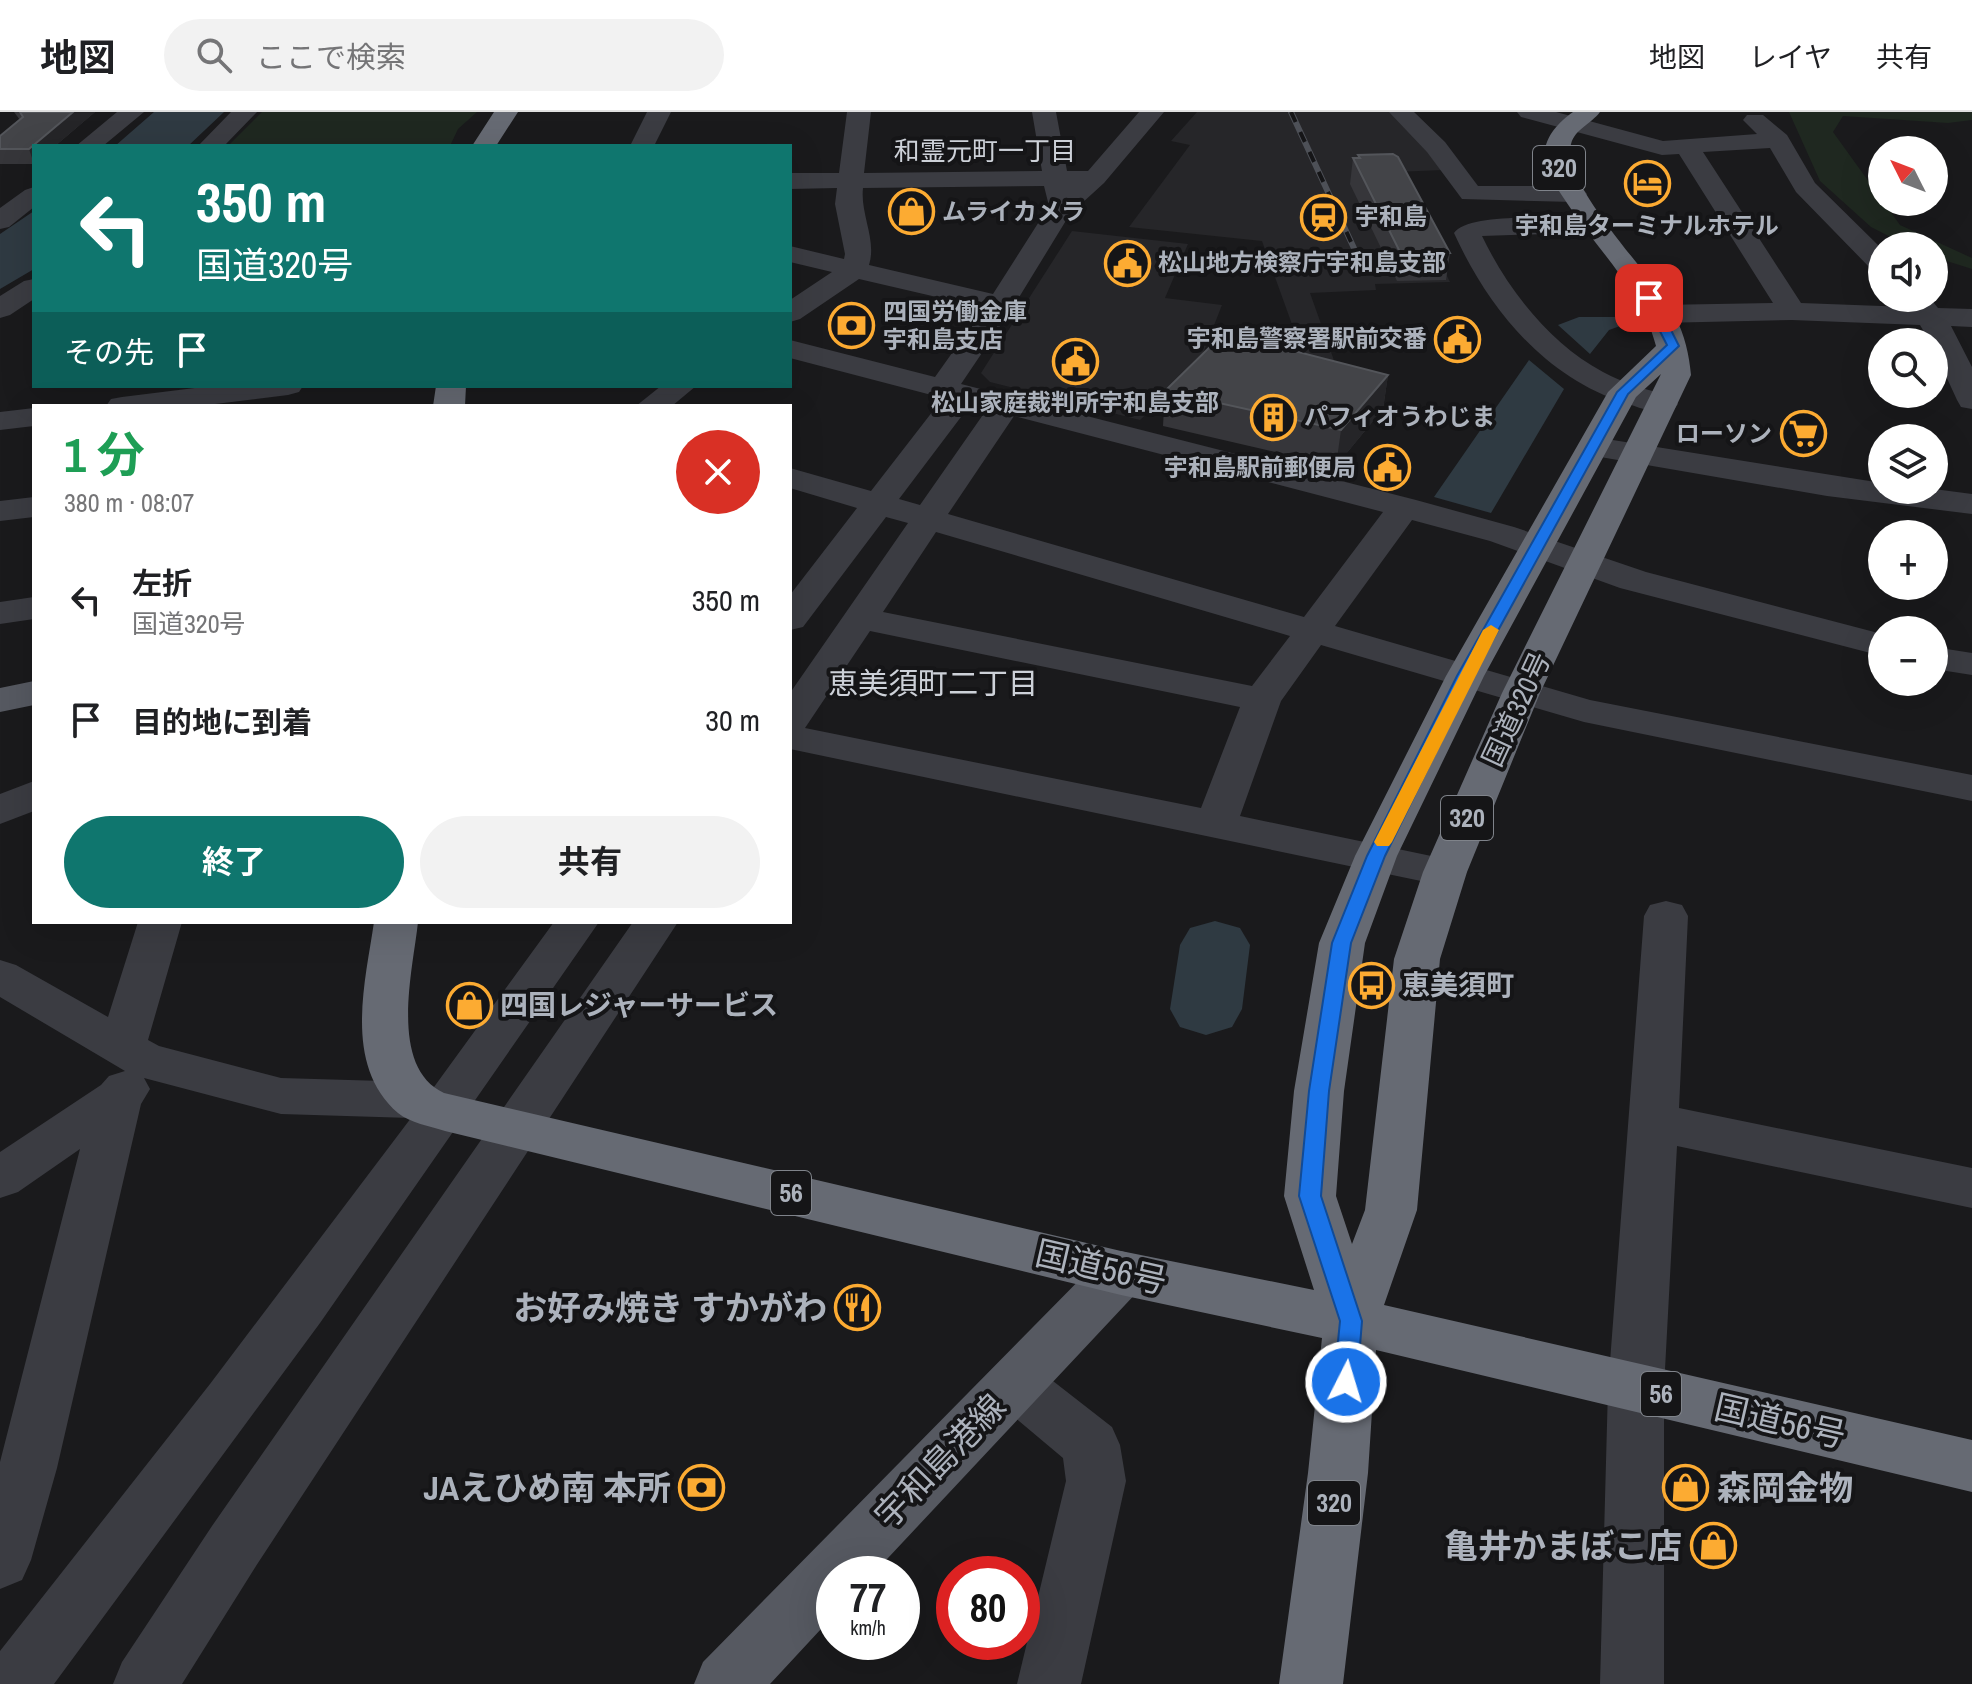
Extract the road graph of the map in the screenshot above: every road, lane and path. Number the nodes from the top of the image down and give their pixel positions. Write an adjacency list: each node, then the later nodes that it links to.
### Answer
1 (132, 112): 13 (street)
2 (245, 112): 14 (street)
3 (506, 112): 15 (highway)
4 (659, 112): 16 (street)
5 (859, 112): 22 (street)
6 (1044, 112): 19 (street)
7 (1152, 112): 20 (street)
8 (1401, 112): 23 (street)
9 (1529, 112): 11 (street)
10 (1743, 112): 12 (street)
11 (1578, 119): 17 (street); 23 (highway, 320)
12 (1778, 140): 17 (street); 28 (street)
13 (91, 144)
14 (212, 144)
15 (485, 144)
16 (643, 144)
17 (1674, 148): 18 (street); 34 (street)
18 (1612, 157)
19 (1056, 178): 20 (street); 22 (street); 25 (street)
20 (1095, 178): 25 (street)
21 (792, 181): 22 (street)
22 (851, 181): 30 (street)
23 (1574, 194): 27 (highway, 320)
24 (32, 197): 26 (street)
25 (1060, 209): 32 (street)
26 (0, 221)
27 (1596, 226): 39 (highway, 320); 44 (street)
28 (1868, 250)
29 (792, 254): 30 (street)
30 (854, 270): 32 (street); 35 (street)
31 (32, 288): 33 (street)
32 (1001, 304): 43 (street)
33 (0, 309): 36 (street)
34 (1792, 311): 37 (street); 39 (street)
35 (792, 312)
36 (32, 314)
37 (1930, 317): 38 (street); 46 (street)
38 (1972, 318)
39 (1666, 330): 44 (highway, 国道320号 / 320); 50 (highway, 国道320号 / 320)
40 (792, 350): 43 (street)
41 (255, 388): 45 (street)
42 (678, 388): 48 (street)
43 (953, 390): 49 (street); 56 (street)
44 (1623, 392): 50 (street); 53 (highway, 国道320号 / 320)
45 (157, 394): 47 (street)
46 (1972, 400)
47 (128, 404)
48 (655, 404)
49 (1006, 404): 59 (street); 61 (street)
50 (1662, 404): 54 (highway, 国道320号 / 320)
51 (32, 417): 52 (street)
52 (0, 421)
53 (1594, 447): 54 (street); 62 (highway, 国道320号 / 320)
54 (1639, 457): 57 (street); 63 (highway, 国道320号 / 320)
55 (792, 479): 56 (street)
56 (876, 504): 61 (street); 64 (street)
57 (1972, 504)
58 (32, 507): 60 (street)
59 (1404, 507): 62 (street); 69 (street)
60 (0, 511)
61 (928, 519): 65 (street); 69 (street)
62 (1539, 547): 63 (street); 73 (highway, 国道320号 / 320)
63 (1586, 563): 70 (street); 75 (highway, 国道320号 / 320)
64 (805, 575): 65 (street); 68 (street)
65 (867, 605): 77 (street); 78 (street)
66 (32, 608): 67 (street)
67 (0, 613)
68 (792, 613)
69 (1312, 631): 73 (street); 77 (street)
70 (1868, 641)
71 (1948, 660): 72 (street)
72 (1972, 664)
73 (1465, 676): 75 (street); 84 (highway, 国道320号 / 320)
74 (32, 693): 76 (main road)
75 (1521, 693): 80 (street); 85 (highway, 国道320号 / 320)
76 (0, 700)
77 (1262, 700): 83 (street)
78 (792, 718)
79 (792, 737): 83 (street)
80 (1972, 788)
81 (32, 795): 82 (street)
82 (0, 811)
83 (1216, 823): 84 (street)
84 (1376, 856): 85 (street); 99 (highway, 国道320号 / 320)
85 (1445, 872): 99 (highway, 国道320号 / 320)
86 (1666, 916): 94 (street)
87 (160, 924): 92 (street)
88 (396, 924): 93 (highway)
89 (575, 924): 93 (street)
90 (655, 924): 95 (street)
91 (2, 980): 92 (street)
92 (128, 1069): 93 (street); 96 (street); 103 (street)
93 (431, 1106): 95 (highway, 国道56号 / 56); 105 (street)
94 (1653, 1122): 97 (street); 101 (street)
95 (518, 1128): 98 (highway, 国道56号 / 56); 106 (street)
96 (0, 1178)
97 (1972, 1188)
98 (1121, 1273): 99 (highway, 国道56号 / 56); 100 (main road, 宇和島港線)
99 (1351, 1321): 101 (highway, 国道56号 / 56); 109 (highway, 国道320号 / 320)
100 (1015, 1384): 107 (main road, 宇和島港線); 108 (street)
101 (1636, 1388): 102 (highway, 国道56号 / 56); 110 (street)
102 (1972, 1466)
103 (14, 1472): 104 (street)
104 (0, 1560)
105 (14, 1684)
106 (145, 1684)
107 (726, 1684)
108 (1049, 1684)
109 (1311, 1684)
110 (1632, 1684)

